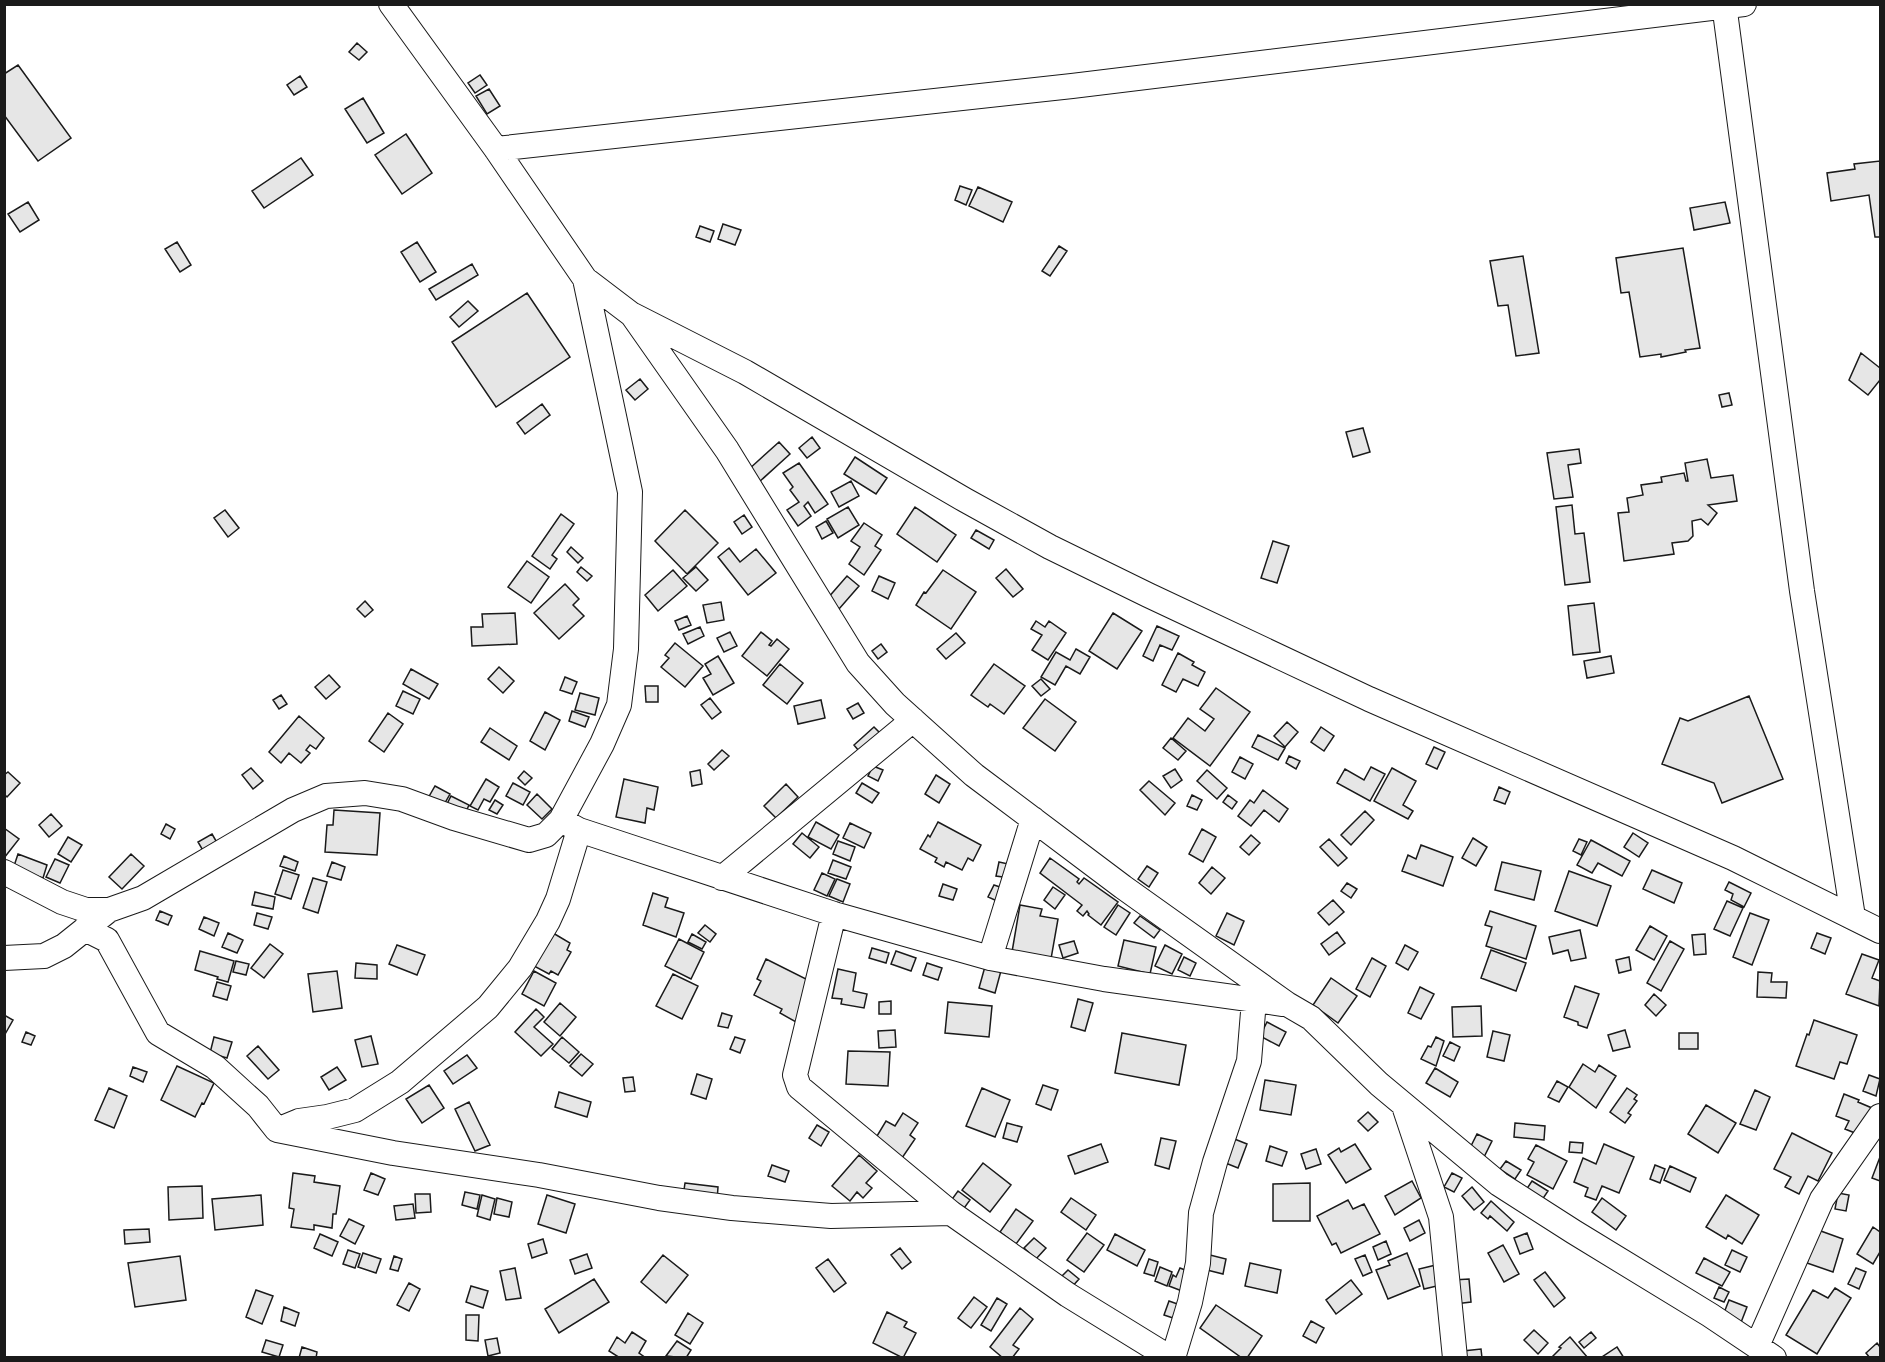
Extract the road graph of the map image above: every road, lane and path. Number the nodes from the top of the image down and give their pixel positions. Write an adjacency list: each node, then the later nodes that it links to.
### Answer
1 (391, 4): 3 (street)
2 (1731, 6): 3 (street); 13 (street)
3 (496, 149): 4 (street)
4 (585, 279): 5 (street); 8 (street)
5 (632, 315): 6 (street); 13 (street)
6 (913, 720): 7 (street); 10 (street)
7 (1033, 819): 17 (street); 19 (street)
8 (570, 825): 10 (street); 11 (street); 22 (street)
9 (4, 872): 11 (street)
10 (722, 878): 12 (street)
11 (109, 910): 14 (street)
12 (834, 914): 17 (street); 23 (street)
13 (1853, 917): 15 (street)
14 (85, 930): 16 (street); 22 (street)
15 (1881, 931)
16 (4, 958)
17 (990, 958): 18 (street)
18 (1254, 1000): 19 (street); 26 (street)
19 (1287, 1004): 20 (street)
20 (1404, 1106): 24 (street); 27 (street)
21 (1881, 1116): 24 (street)
22 (277, 1130): 23 (street)
23 (951, 1213): 25 (street)
24 (1766, 1352)
25 (1165, 1358)
26 (1173, 1358)
27 (1455, 1358)

